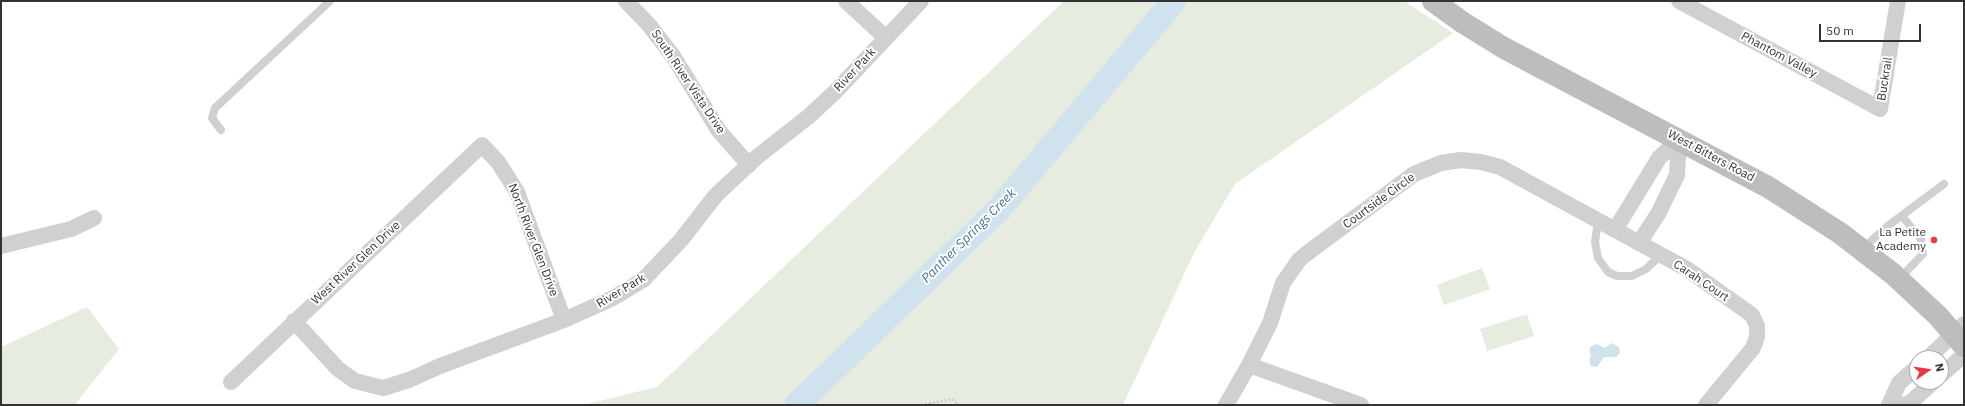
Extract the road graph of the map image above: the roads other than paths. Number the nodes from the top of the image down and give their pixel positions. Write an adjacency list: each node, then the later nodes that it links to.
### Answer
1 (330, 1): 10 (lane)
2 (626, 1): 13 (street, South River Vista Drive)
3 (846, 1): 8 (street)
4 (922, 1): 8 (street, River Park)
5 (1433, 1): 11 (main road, West Bitters Road)
6 (1898, 1): 9 (street, Buckrail)
7 (1687, 3): 9 (street, Phantom Valley)
8 (886, 37): 13 (street, River Park)
9 (1880, 109)
10 (221, 130)
11 (1680, 139): 18 (street); 19 (street); 21 (main road, West Bitters Road)
12 (482, 145): 24 (street, North River Glen Drive); 25 (street, West River Glen Drive)
13 (749, 165): 24 (street, River Park)
14 (1944, 184): 15 (lane)
15 (1902, 216): 21 (lane); 23 (lane)
16 (94, 218): 20 (street)
17 (1598, 220): 18 (street, Courtside Circle); 22 (lane); 29 (street, Courtside Circle)
18 (1615, 230): 19 (street, Courtside Circle)
19 (1638, 243): 22 (street, Carah Court)
20 (1, 246)
21 (1861, 249): 23 (main road, West Bitters Road)
22 (1661, 255): 36 (street, Carah Court)
23 (1899, 279): 26 (main road, West Bitters Road)
24 (564, 320): 25 (street, River Park)
25 (294, 322): 32 (street, West River Glen Drive)
26 (1960, 335): 27 (street)
27 (1939, 350)
28 (1964, 355): 30 (street)
29 (1249, 365): 34 (street, Courtside Circle); 35 (street)
30 (1949, 368)
31 (1909, 374): 37 (street)
32 (231, 382)
33 (1924, 390): 38 (street)
34 (1226, 405)
35 (1361, 405)
36 (1706, 405)
37 (1889, 405)
38 (1903, 405)

